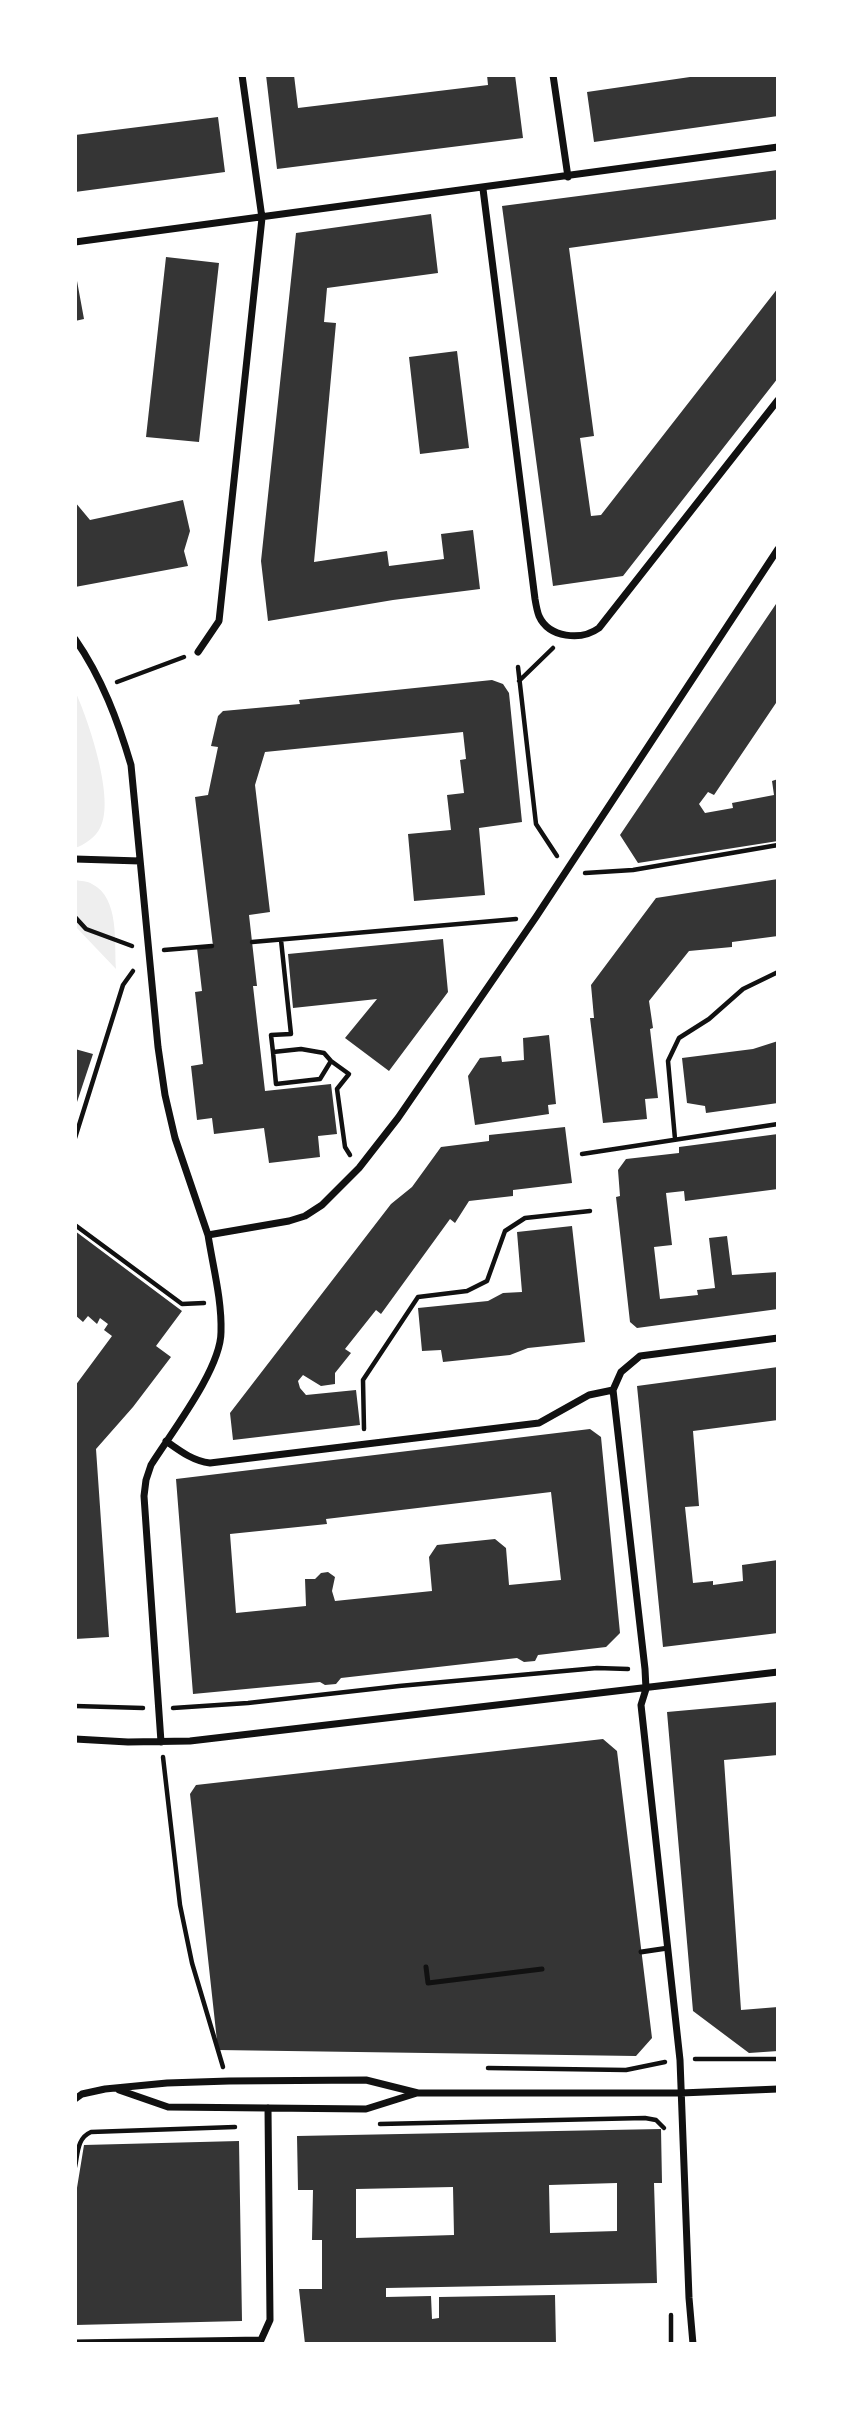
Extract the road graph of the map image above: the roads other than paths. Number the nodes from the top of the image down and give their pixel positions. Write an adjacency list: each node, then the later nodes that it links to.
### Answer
1 (242, 75): 6 (street)
2 (553, 75): 4 (street)
3 (778, 147): 4 (street)
4 (568, 177): 5 (street)
5 (483, 188): 6 (street); 8 (street)
6 (262, 218): 7 (street); 11 (street)
7 (75, 243)
8 (778, 400)
9 (778, 549): 14 (street)
10 (75, 639): 13 (street)
11 (198, 652)
12 (75, 859): 13 (street)
13 (140, 861): 14 (street)
14 (208, 1235): 17 (street)
15 (778, 1339): 16 (street)
16 (613, 1390): 17 (street); 19 (street)
17 (166, 1441): 21 (street)
18 (778, 1672): 19 (street)
19 (646, 1689): 21 (street); 22 (street)
20 (75, 1738): 21 (street)
21 (161, 1742)
22 (668, 1948): 23 (lane); 29 (street)
23 (641, 1952)
24 (426, 1967): 25 (lane)
25 (542, 1969)
26 (115, 2089): 28 (street); 30 (street); 31 (street)
27 (778, 2089): 29 (street)
28 (418, 2093): 29 (street); 31 (street)
29 (681, 2093): 33 (street)
30 (75, 2099)
31 (268, 2108): 32 (street)
32 (75, 2343)
33 (692, 2344)

